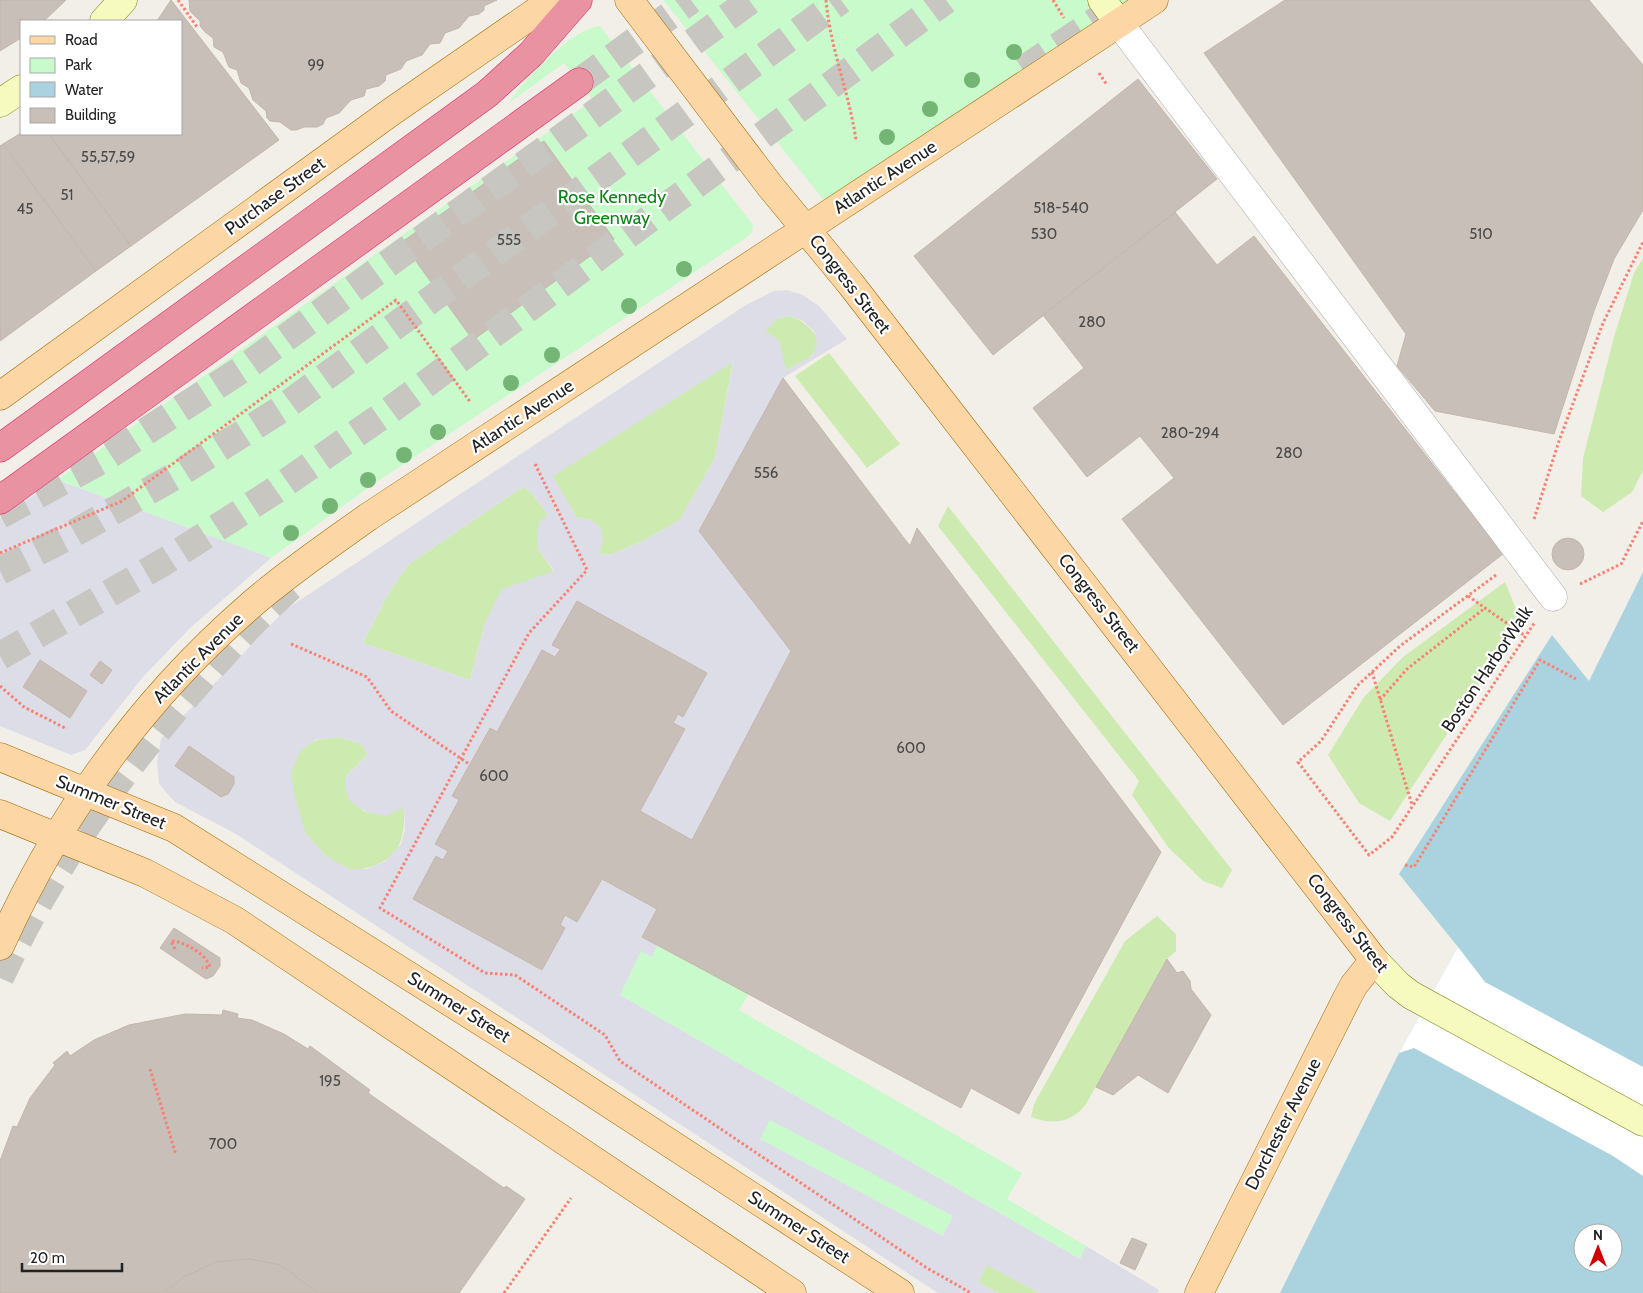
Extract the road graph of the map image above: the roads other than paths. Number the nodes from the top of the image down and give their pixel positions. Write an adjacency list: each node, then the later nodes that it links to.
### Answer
1 (123, 0): 7 (main road)
2 (553, 0): 13 (main road, Purchase Street)
3 (578, 0): 14 (highway)
4 (629, 0): 12 (main road, Congress Street)
5 (1102, 0): 8 (main road)
6 (1154, 0): 8 (main road, Atlantic Avenue)
7 (105, 20)
8 (1118, 22): 12 (main road, Atlantic Avenue); 16 (street)
9 (579, 82): 15 (highway)
10 (20, 90): 11 (main road)
11 (0, 103)
12 (807, 229): 18 (main road, Atlantic Avenue); 22 (main road, Congress Street)
13 (0, 396)
14 (0, 448)
15 (0, 500)
16 (1553, 597)
17 (0, 757): 18 (main road, Summer Street)
18 (84, 791): 20 (main road, Atlantic Avenue); 25 (main road, Summer Street)
19 (0, 814): 20 (main road)
20 (56, 836): 21 (main road, Atlantic Avenue); 24 (main road)
21 (0, 946)
22 (1374, 960): 23 (main road, Congress Street); 26 (main road, Dorchester Avenue)
23 (1643, 1122)
24 (792, 1293)
25 (900, 1293)
26 (1199, 1293)

